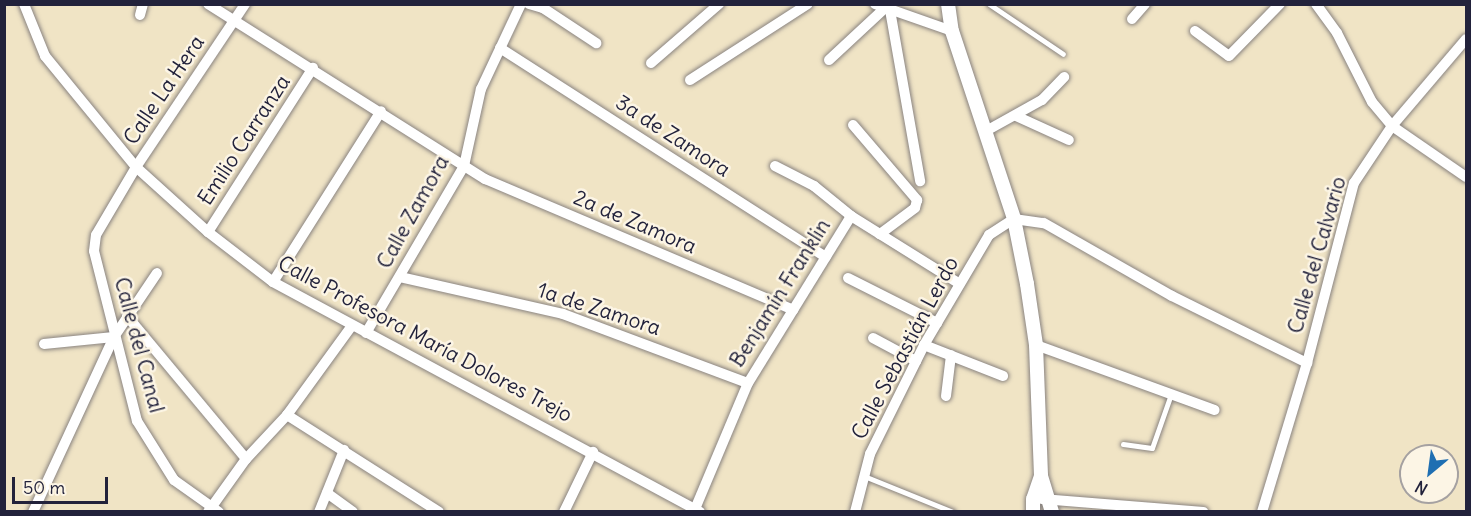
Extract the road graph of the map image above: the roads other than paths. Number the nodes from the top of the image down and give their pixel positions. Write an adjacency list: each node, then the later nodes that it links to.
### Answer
1 (24, 4): 36 (street, Calle Profesora María Dolores Trejo)
2 (208, 4): 16 (street, 2a de Zamora)
3 (244, 4): 16 (street, Calle La Hera)
4 (521, 4): 21 (street, Calle Zamora)
5 (529, 4): 13 (street)
6 (719, 4): 24 (street)
7 (808, 4): 27 (street)
8 (948, 4): 17 (street)
9 (989, 4): 22 (lane)
10 (1145, 4): 15 (street)
11 (1280, 4): 18 (street)
12 (1316, 4): 31 (street)
13 (548, 6): 20 (street)
14 (883, 8): 17 (street); 23 (street); 38 (street)
15 (1132, 19)
16 (233, 20): 25 (street, 2a de Zamora); 36 (street, Calle La Hera)
17 (952, 31): 32 (street)
18 (1196, 31)
19 (1467, 39): 31 (street, Calle del Calvario)
20 (596, 43)
21 (500, 48): 34 (street, Calle Zamora); 43 (street, 3a de Zamora)
22 (1064, 54)
23 (829, 60)
24 (651, 63)
25 (313, 68): 28 (street, 2a de Zamora); 41 (street, Emilio Carranza)
26 (1064, 77): 29 (street)
27 (690, 80)
28 (381, 111): 34 (street, 2a de Zamora); 47 (street)
29 (1016, 116): 32 (street); 33 (street)
30 (852, 125): 42 (street)
31 (1392, 126): 37 (street); 61 (street, Calle del Calvario)
32 (986, 131): 40 (street)
33 (1069, 140)
34 (464, 166): 45 (street, Calle Zamora); 49 (street, 2a de Zamora)
35 (775, 166): 39 (street)
36 (136, 167): 41 (street, Calle Profesora María Dolores Trejo); 54 (street, Calle del Canal)
37 (1467, 177)
38 (920, 182)
39 (851, 216): 42 (street, Benjamín Franklin); 43 (street, Benjamín Franklin)
40 (1014, 219): 48 (street, Calle Sebastián Lerdo); 58 (street); 61 (street)
41 (208, 232): 47 (street, Calle Profesora María Dolores Trejo)
42 (880, 234): 48 (street, Benjamín Franklin)
43 (826, 257): 49 (street, Benjamín Franklin)
44 (157, 273): 50 (street)
45 (400, 277): 53 (street, Calle Zamora); 63 (street, 1a de Zamora)
46 (848, 278): 51 (street)
47 (273, 282): 52 (street, Calle Profesora María Dolores Trejo)
48 (960, 284): 51 (street, Calle Sebastián Lerdo)
49 (793, 310): 63 (street, Benjamín Franklin)
50 (127, 316): 54 (street); 71 (street)
51 (937, 323): 57 (street, Calle Sebastián Lerdo)
52 (351, 327): 53 (street, Calle Profesora María Dolores Trejo); 67 (street)
53 (366, 333): 70 (street, Calle Profesora María Dolores Trejo)
54 (114, 337): 56 (street); 77 (street, Calle del Canal); 79 (street)
55 (873, 338): 60 (street)
56 (44, 344)
57 (924, 345): 59 (street); 60 (street, Calle Sebastián Lerdo)
58 (1036, 345): 64 (street); 73 (street)
59 (951, 355): 62 (street); 65 (street)
60 (916, 362): 72 (street, Calle Sebastián Lerdo)
61 (1307, 363): 87 (street, Calle del Calvario)
62 (1003, 376)
63 (747, 383): 78 (street, Benjamín Franklin)
64 (1172, 394): 66 (street); 68 (lane)
65 (946, 396)
66 (1215, 410)
67 (287, 415): 69 (street); 71 (street)
68 (1124, 444)
69 (344, 450): 74 (street); 82 (street)
70 (593, 452): 78 (street, Calle Profesora María Dolores Trejo); 83 (street)
71 (246, 459): 77 (street)
72 (864, 476): 84 (street, Calle Sebastián Lerdo); 85 (lane)
73 (1041, 476): 75 (street); 76 (street)
74 (327, 493): 80 (street); 81 (street)
75 (1033, 505): 76 (street)
76 (1052, 505): 86 (street)
77 (213, 509)
78 (698, 510)
79 (33, 512)
80 (319, 512)
81 (353, 512)
82 (438, 512)
83 (564, 512)
84 (855, 512)
85 (953, 512)
86 (1203, 512)
87 (1262, 512)

